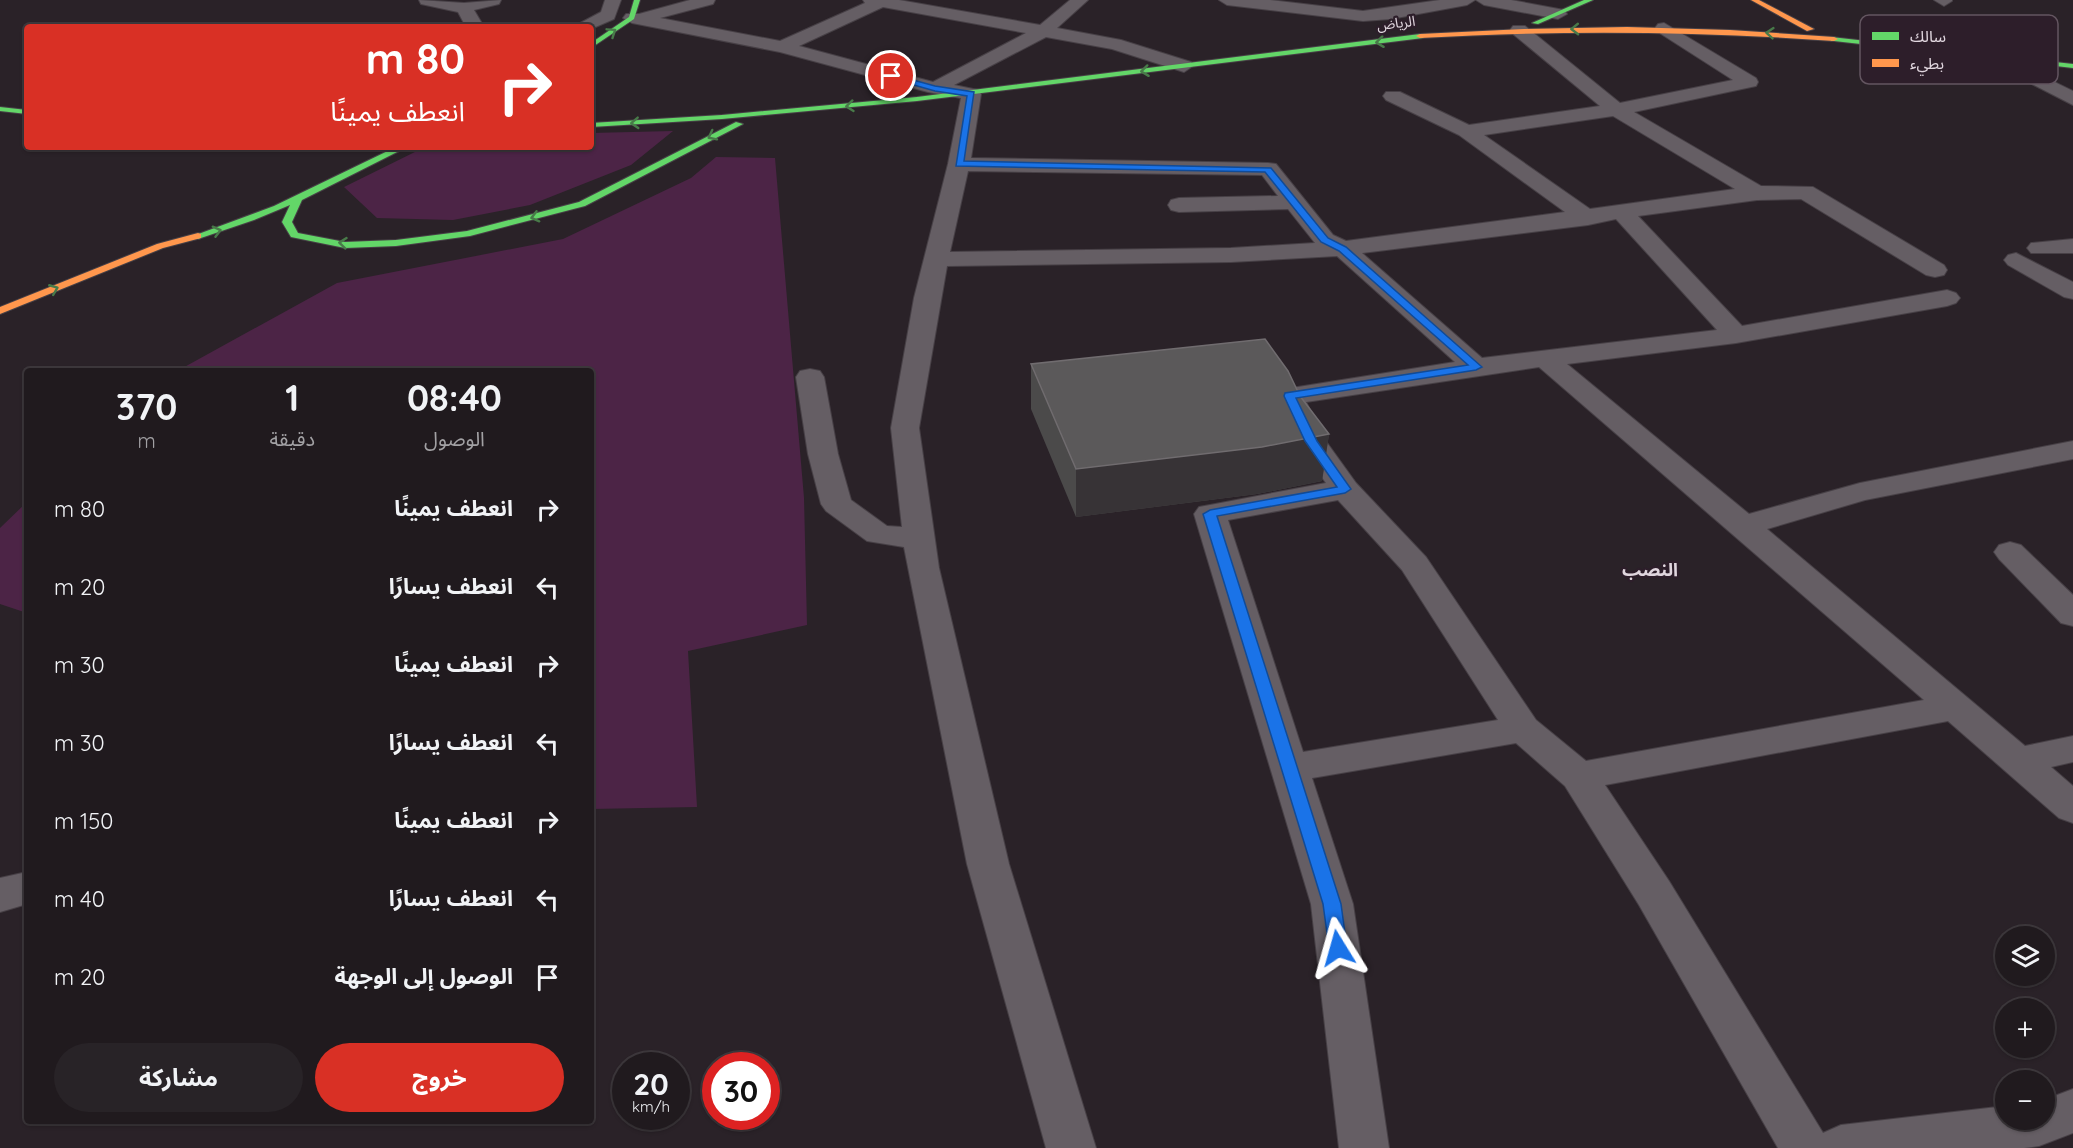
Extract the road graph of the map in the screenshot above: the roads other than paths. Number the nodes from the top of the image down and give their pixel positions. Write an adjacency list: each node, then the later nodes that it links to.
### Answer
1 (427, 0): 13 (street)
2 (494, 0): 13 (street)
3 (613, 0): 17 (street)
4 (636, 0): 15 (street)
5 (707, 0): 15 (street)
6 (1080, 0): 20 (street)
7 (1227, 0): 8 (street)
8 (1467, 0)
9 (1484, 0): 14 (street)
10 (1590, 0): 14 (street)
11 (1754, 0): 21 (street)
12 (879, 1): 20 (street); 24 (street)
13 (464, 8): 16 (street)
14 (1558, 14): 19 (street)
15 (632, 18): 23 (street, one-way to 15); 24 (street)
16 (473, 24)
17 (588, 24)
18 (1664, 28): 19 (street, الرياض, one-way to 19); 21 (street, الرياض, one-way to 18); 34 (street)
19 (1519, 30): 26 (street, الرياض, one-way to 26); 34 (street)
20 (1044, 31): 26 (street); 29 (street)
21 (1828, 38): 22 (street, الرياض)
22 (1860, 41)
23 (594, 44)
24 (782, 47): 29 (street)
25 (2058, 64): 27 (street, الرياض)
26 (1184, 66): 30 (street, الرياض, one-way to 30)
27 (2073, 66)
28 (2044, 84): 32 (street)
29 (935, 88): 30 (street)
30 (971, 94): 36 (street, الرياض, one-way to 36); 40 (street)
31 (1393, 96): 38 (street)
32 (2073, 99)
33 (0, 109): 35 (street)
34 (1616, 110): 38 (street); 42 (street)
35 (24, 112)
36 (766, 114): 37 (street, one-way to 37); 43 (street, one-way to 43)
37 (594, 125)
38 (1466, 130): 46 (street)
39 (396, 150): 43 (street)
40 (959, 164): 41 (street); 53 (street)
41 (1178, 168): 44 (street); 48 (street)
42 (1757, 194): 45 (street); 55 (street)
43 (297, 200): 49 (street, one-way to 43)
44 (1294, 202): 48 (street); 52 (street)
45 (1623, 213): 46 (street); 59 (street)
46 (1588, 218): 52 (street)
47 (197, 222): 49 (street)
48 (1180, 230): 52 (street); 53 (street)
49 (160, 246): 58 (street, one-way to 49)
50 (2073, 246): 51 (street)
51 (2039, 248)
52 (1343, 249): 61 (street)
53 (936, 259): 66 (street)
54 (2016, 260): 56 (street)
55 (1935, 270)
56 (2073, 292)
57 (1947, 297): 59 (street)
58 (0, 311)
59 (1736, 334): 60 (street)
60 (1545, 359): 61 (street); 65 (street)
61 (1476, 367): 64 (street)
62 (810, 377): 66 (street)
63 (2073, 450): 65 (street)
64 (1345, 489): 70 (street); 73 (street)
65 (1744, 526): 69 (street)
66 (919, 539): 79 (street)
67 (2010, 552): 68 (street)
68 (2073, 615)
69 (1956, 707): 72 (street); 74 (street)
70 (1523, 729): 73 (street); 74 (street)
71 (2073, 749): 72 (street)
72 (2018, 760): 75 (street)
73 (1288, 768): 80 (street)
74 (1579, 776): 81 (street)
75 (2073, 808)
76 (24, 889): 77 (street)
77 (0, 895)
78 (2073, 1111): 82 (street)
79 (1071, 1148)
80 (1365, 1148)
81 (1804, 1148)
82 (1841, 1148)

